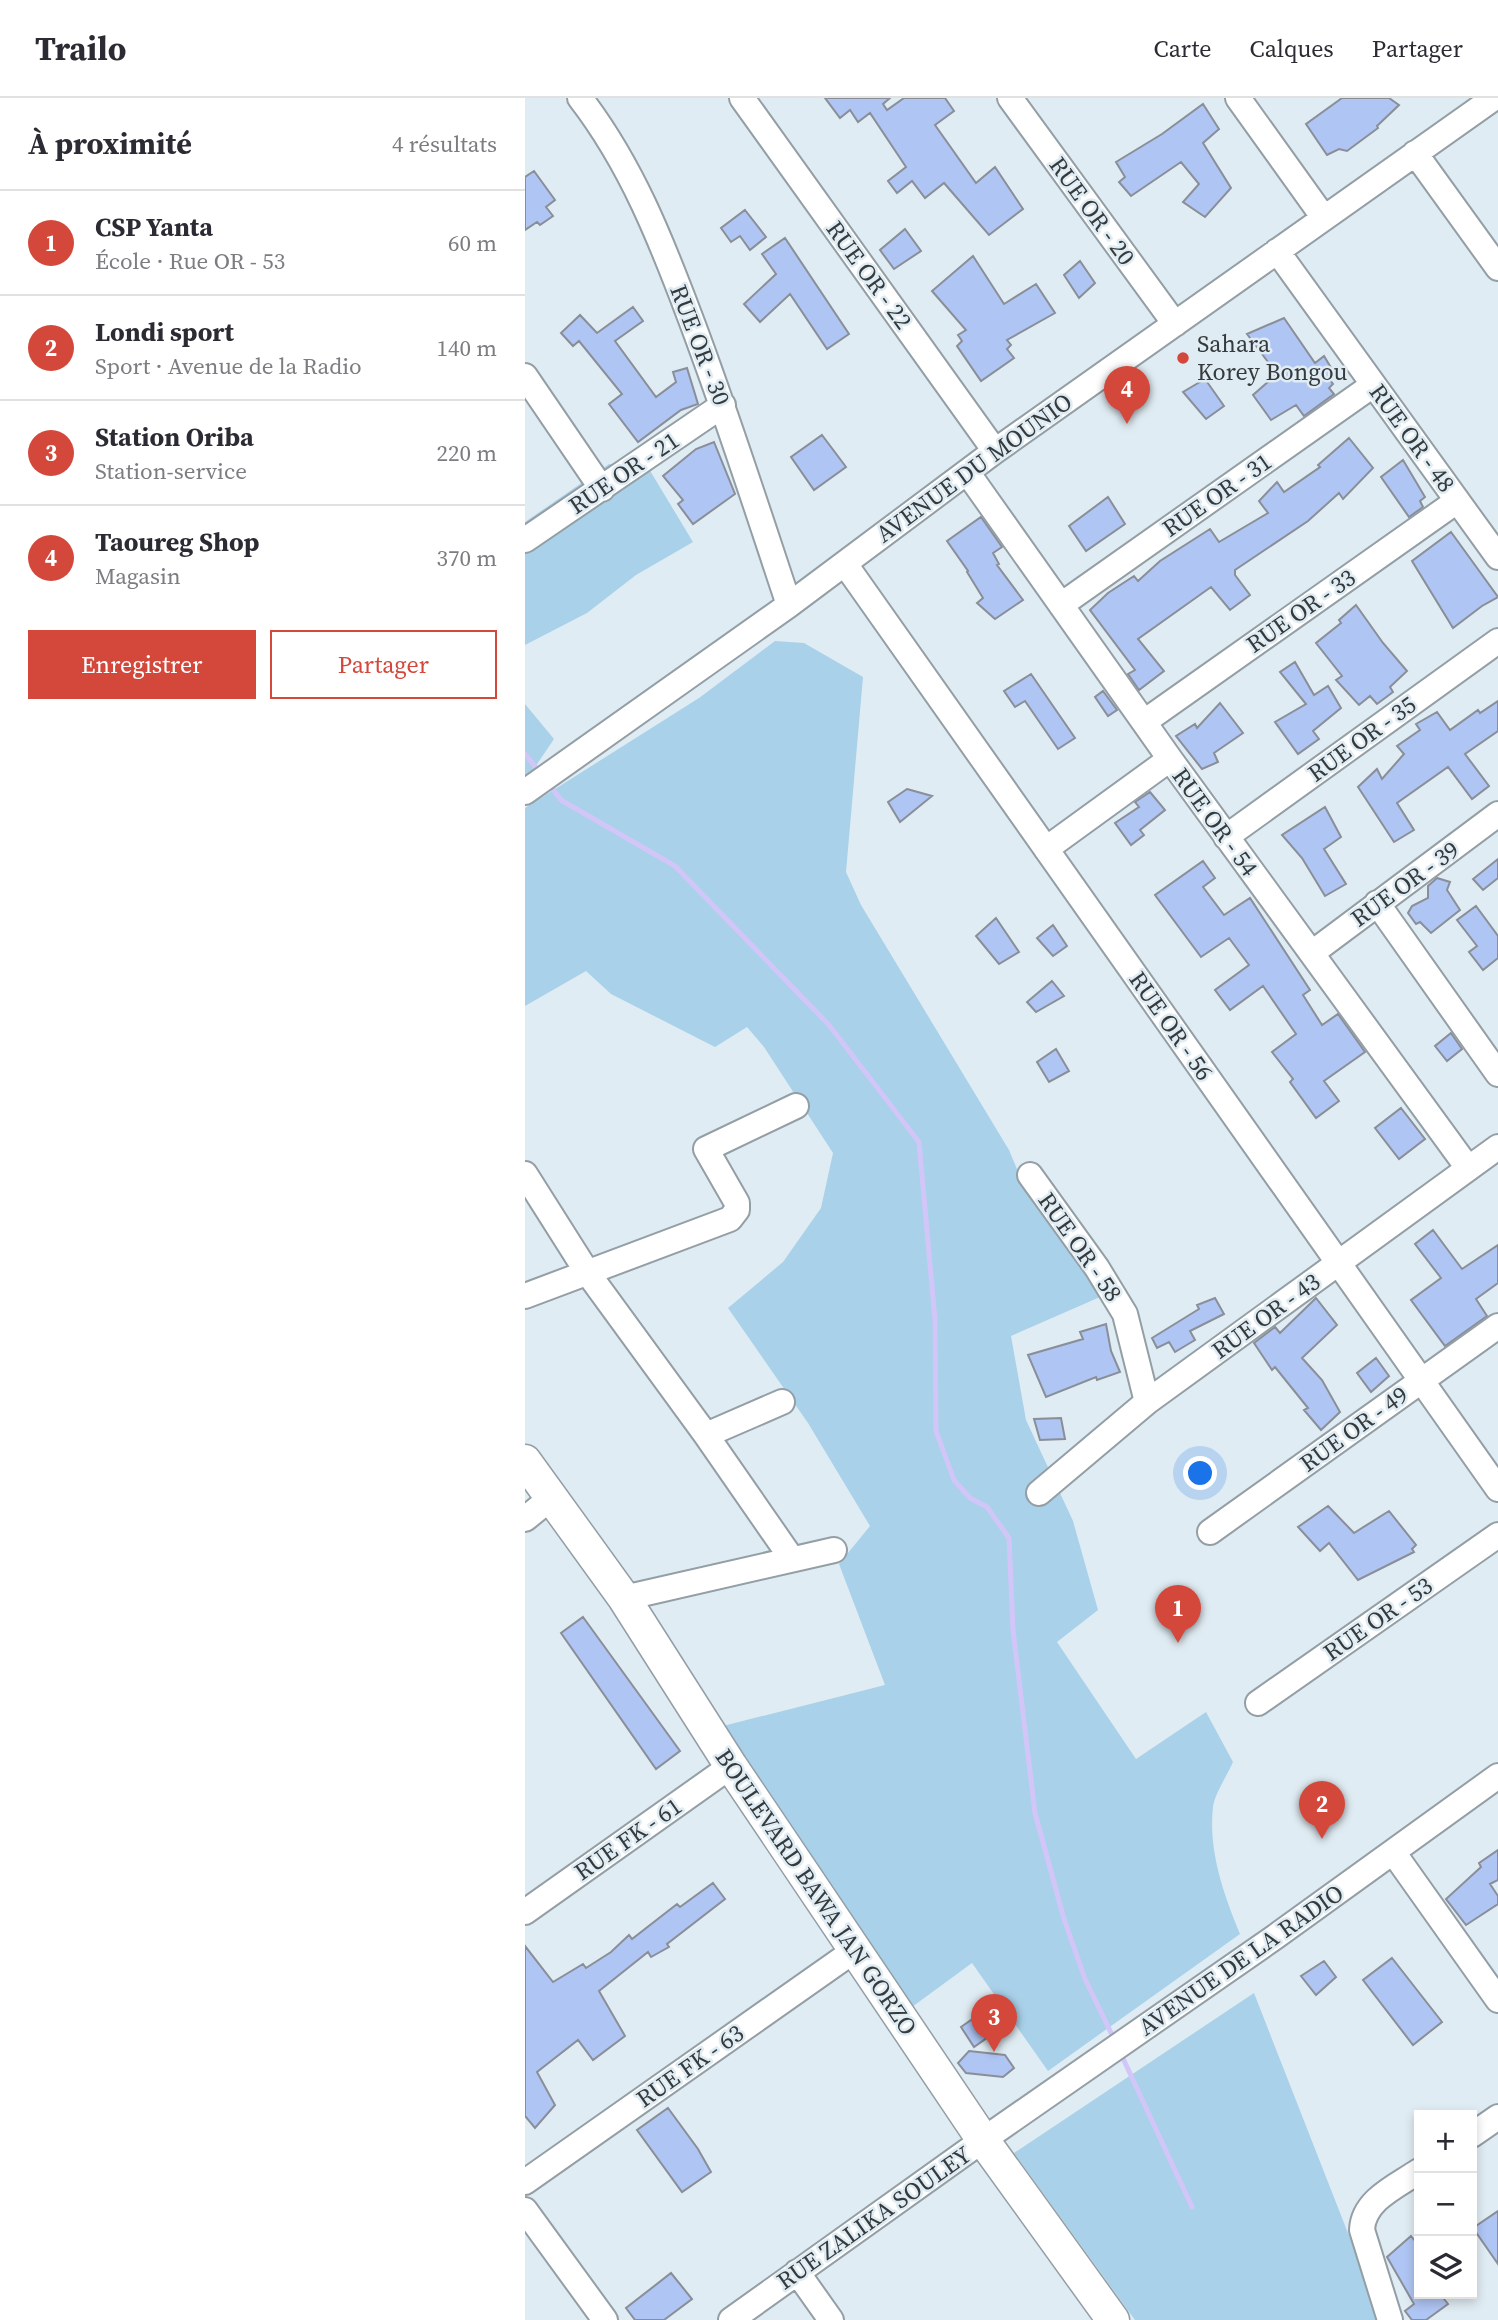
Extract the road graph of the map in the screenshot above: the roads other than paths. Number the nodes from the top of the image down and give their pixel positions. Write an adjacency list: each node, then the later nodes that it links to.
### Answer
1 (580, 98): 13 (street, RUE OR - 30)
2 (742, 98): 14 (street, RUE OR - 22)
3 (1010, 98): 10 (street, RUE OR - 20)
4 (1238, 98): 7 (street)
5 (1494, 98): 6 (street, AVENUE DU MOUNIO)
6 (1415, 153): 7 (street, AVENUE DU MOUNIO); 9 (street)
7 (1324, 218): 8 (street, AVENUE DU MOUNIO)
8 (1277, 251): 10 (street, AVENUE DU MOUNIO); 12 (street, RUE OR - 48)
9 (1498, 268)
10 (1175, 324): 14 (street, AVENUE DU MOUNIO)
11 (525, 376): 16 (street)
12 (1373, 385): 17 (street, RUE OR - 48); 22 (street, RUE OR - 31)
13 (723, 405): 16 (street, RUE OR - 21); 21 (street, RUE OR - 30)
14 (995, 451): 15 (street, AVENUE DU MOUNIO)
15 (967, 472): 20 (street, AVENUE DU MOUNIO); 22 (street, RUE OR - 54)
16 (602, 489): 18 (street, RUE OR - 21)
17 (1457, 501): 19 (street, RUE OR - 48); 24 (street, RUE OR - 33)
18 (525, 540)
19 (1498, 558)
20 (845, 564): 21 (street, AVENUE DU MOUNIO); 29 (street, RUE OR - 56)
21 (789, 606): 26 (street, AVENUE DU MOUNIO)
22 (1061, 606): 24 (street, RUE OR - 54)
23 (1498, 641): 28 (street, RUE OR - 35)
24 (1144, 722): 25 (street, RUE OR - 54)
25 (1170, 759): 28 (street, RUE OR - 54); 29 (street)
26 (525, 793)
27 (1496, 820): 30 (street, RUE OR - 39)
28 (1226, 837): 31 (street, RUE OR - 54)
29 (1046, 849): 38 (street, RUE OR - 56)
30 (1377, 903): 31 (street, RUE OR - 39); 32 (street)
31 (1312, 953): 35 (street, RUE OR - 54)
32 (1498, 1074)
33 (796, 1106): 39 (street)
34 (1498, 1147): 35 (street, RUE OR - 43)
35 (1468, 1168): 38 (street, RUE OR - 43)
36 (525, 1174): 39 (street)
37 (1030, 1175): 44 (street, RUE OR - 58)
38 (1339, 1264): 42 (street, RUE OR - 56); 44 (street, RUE OR - 43)
39 (587, 1272): 40 (street); 45 (street)
40 (525, 1296)
41 (1498, 1326): 42 (street, RUE OR - 49)
42 (1422, 1381): 47 (street, RUE OR - 56); 51 (street, RUE OR - 49)
43 (782, 1402): 45 (street)
44 (1147, 1402): 48 (street, RUE OR - 43)
45 (706, 1435): 54 (street)
46 (525, 1461): 49 (main road, BOULEVARD BAWA JAN GORZO)
47 (1498, 1489)
48 (1038, 1493)
49 (551, 1498): 50 (street); 55 (main road, BOULEVARD BAWA JAN GORZO)
50 (525, 1518)
51 (1210, 1532)
52 (1498, 1535): 56 (street, RUE OR - 53)
53 (834, 1550): 54 (street)
54 (792, 1559): 55 (street)
55 (624, 1598): 57 (main road, BOULEVARD BAWA JAN GORZO)
56 (1258, 1703)
57 (731, 1766): 60 (street, RUE FK - 61); 61 (main road, BOULEVARD BAWA JAN GORZO)
58 (1498, 1776): 59 (street, AVENUE DE LA RADIO)
59 (1393, 1852): 62 (street); 65 (street, AVENUE DE LA RADIO)
60 (525, 1912)
61 (855, 1950): 65 (main road, BOULEVARD BAWA JAN GORZO); 67 (street, RUE FK - 63)
62 (1498, 2000)
63 (1498, 2117): 64 (street)
64 (1477, 2132)
65 (982, 2140): 69 (street, RUE ZALIKA SOULEY); 73 (main road, BOULEVARD BAWA JAN GORZO)
66 (1416, 2173): 74 (street)
67 (525, 2182)
68 (525, 2210): 70 (street)
69 (797, 2272): 71 (street, RUE ZALIKA SOULEY); 72 (street)
70 (605, 2320)
71 (731, 2320)
72 (831, 2320)
73 (1113, 2320)
74 (1390, 2320)

